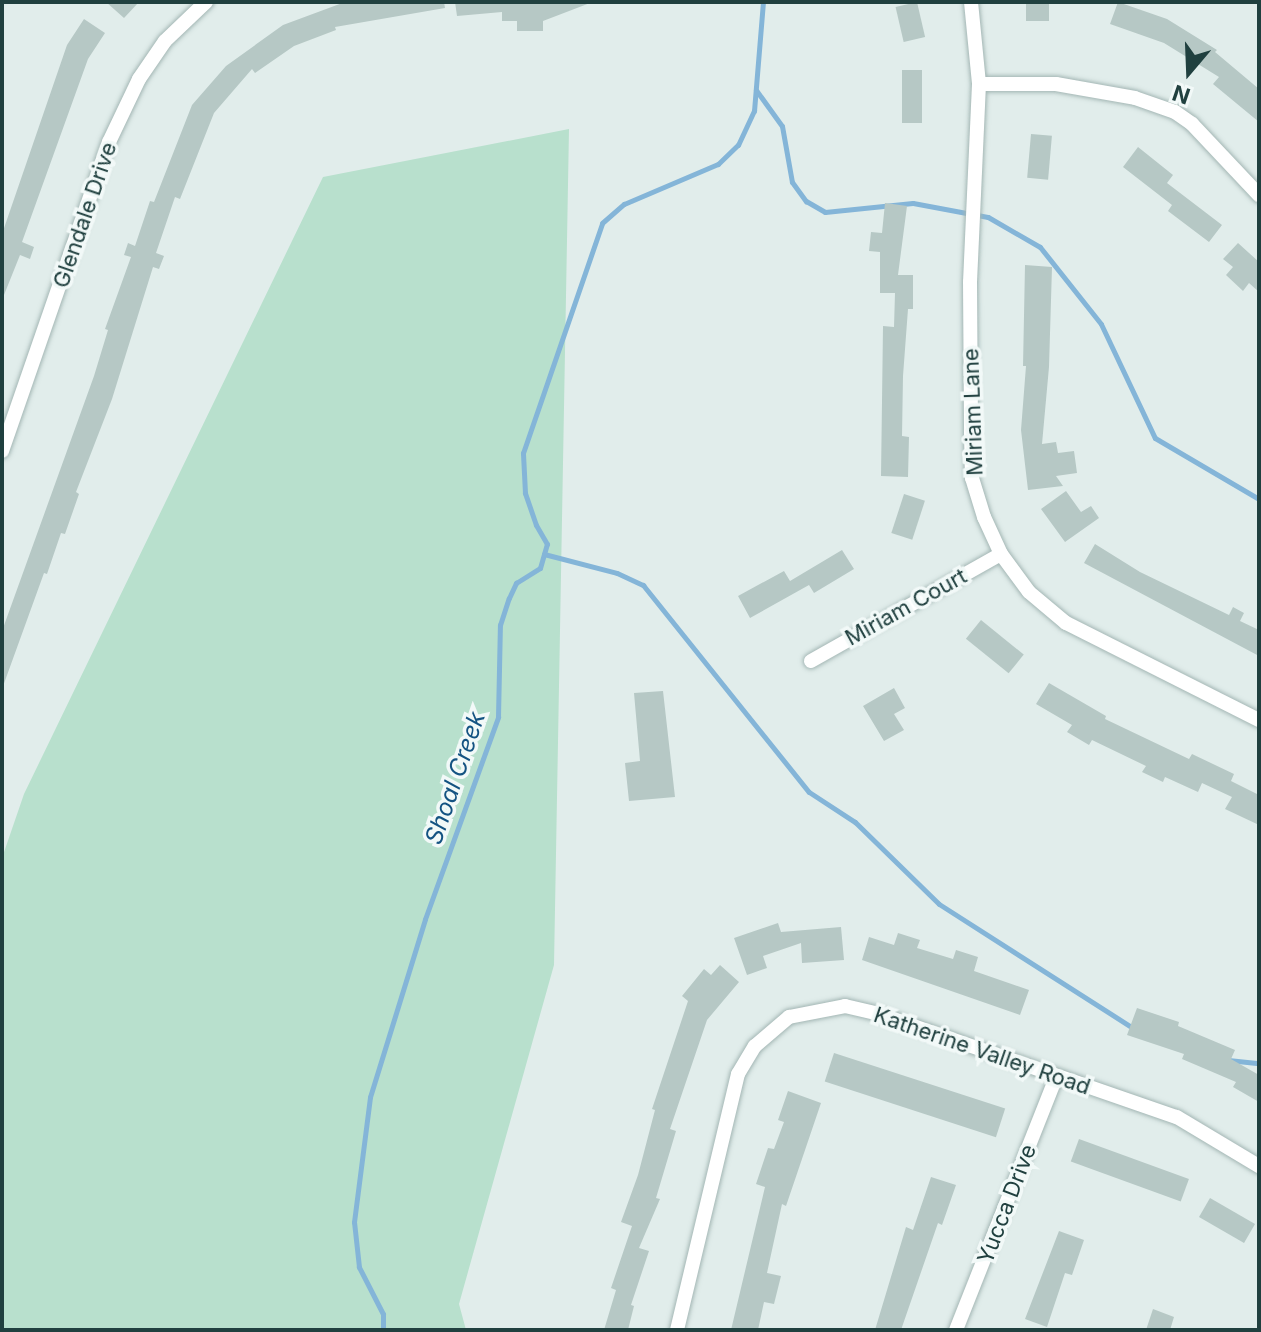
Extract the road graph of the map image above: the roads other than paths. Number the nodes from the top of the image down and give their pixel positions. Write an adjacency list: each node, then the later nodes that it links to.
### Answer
1 (206, 2): 5 (street, Glendale Drive)
2 (971, 2): 3 (street, Miriam Lane)
3 (979, 84): 4 (street); 6 (street, Miriam Lane)
4 (1259, 195)
5 (2, 451)
6 (1001, 554): 7 (street, Miriam Court); 8 (street, Miriam Lane)
7 (811, 661)
8 (1259, 720)
9 (1056, 1078): 10 (street, Katherine Valley Road); 11 (street, Katherine Valley Road); 12 (street, Yucca Drive)
10 (1259, 1166)
11 (677, 1330)
12 (956, 1330)

